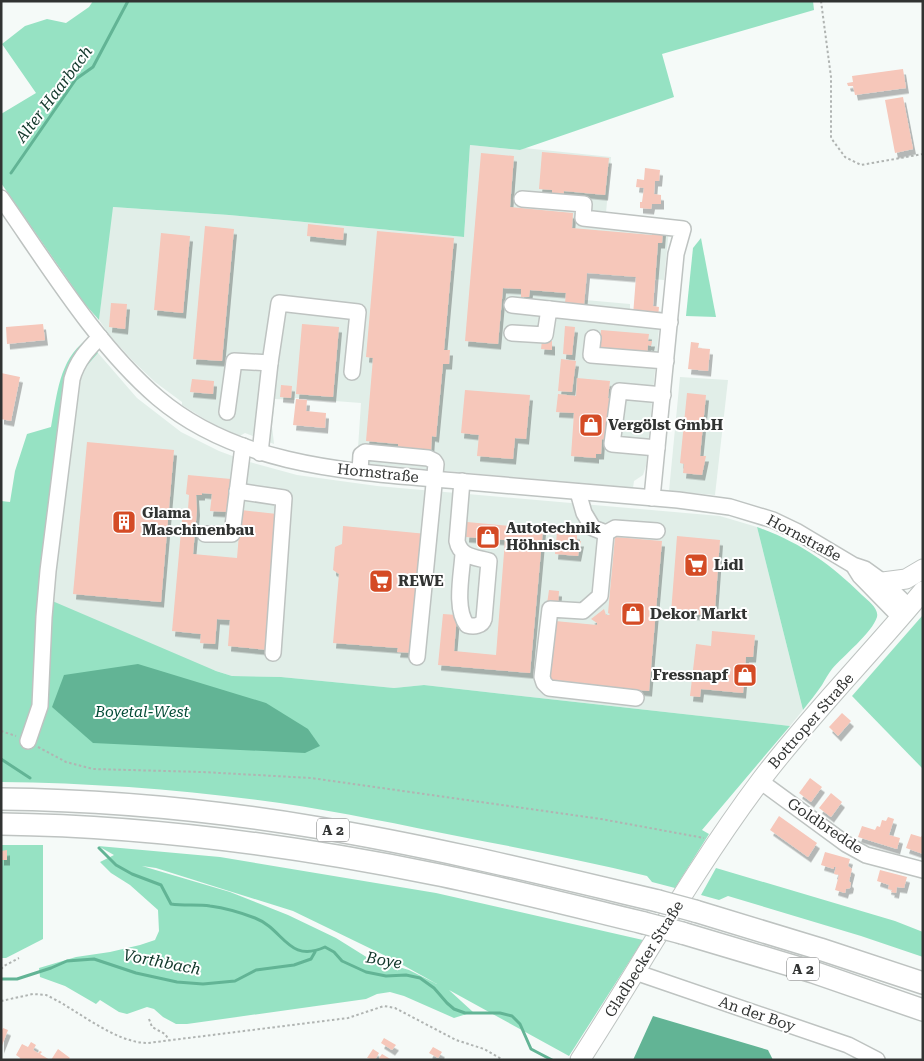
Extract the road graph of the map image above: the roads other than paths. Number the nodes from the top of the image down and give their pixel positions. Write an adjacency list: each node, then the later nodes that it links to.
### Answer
1 (1, 198): 7 (street, Hornstraße)
2 (522, 199): 5 (street)
3 (512, 305): 4 (street)
4 (548, 309): 5 (street); 6 (street)
5 (670, 322): 9 (street)
6 (512, 333)
7 (100, 337): 14 (street, Hornstraße); 34 (street)
8 (594, 338): 9 (street)
9 (666, 361): 12 (street)
10 (270, 363): 11 (street); 13 (street); 16 (street)
11 (352, 372)
12 (663, 395): 15 (street); 15 (street)
13 (227, 412)
14 (243, 446): 16 (street, Hornstraße); 19 (street)
15 (657, 448): 21 (street)
16 (260, 452): 17 (street, Hornstraße)
17 (435, 479): 18 (street, Hornstraße); 32 (street)
18 (462, 481): 20 (street, Hornstraße); 25 (street)
19 (237, 491): 24 (street); 31 (street)
20 (578, 492): 21 (street, Hornstraße); 23 (street)
21 (652, 498): 26 (street, Hornstraße)
22 (657, 531): 23 (street)
23 (606, 533): 33 (street)
24 (205, 534)
25 (463, 554)
26 (853, 565): 28 (street, Hornstraße); 30 (street, Hornstraße)
27 (923, 569): 28 (main road)
28 (883, 582): 30 (street, Hornstraße)
29 (923, 590): 30 (main road, Bottroper Straße)
30 (905, 612): 35 (main road, Bottroper Straße)
31 (273, 653)
32 (417, 657)
33 (636, 698)
34 (28, 741)
35 (760, 780): 38 (main road, Bottroper Straße); 39 (street, Goldbredde)
36 (1, 799): 41 (highway, A 2, bridge)
37 (1, 824): 42 (highway, A 2, bridge)
38 (711, 850): 40 (main road, Gladbecker Straße)
39 (923, 870)
40 (635, 972): 43 (main road, Gladbecker Straße); 44 (street, An der Boy)
41 (923, 983)
42 (923, 1010)
43 (580, 1060)
44 (877, 1060)

